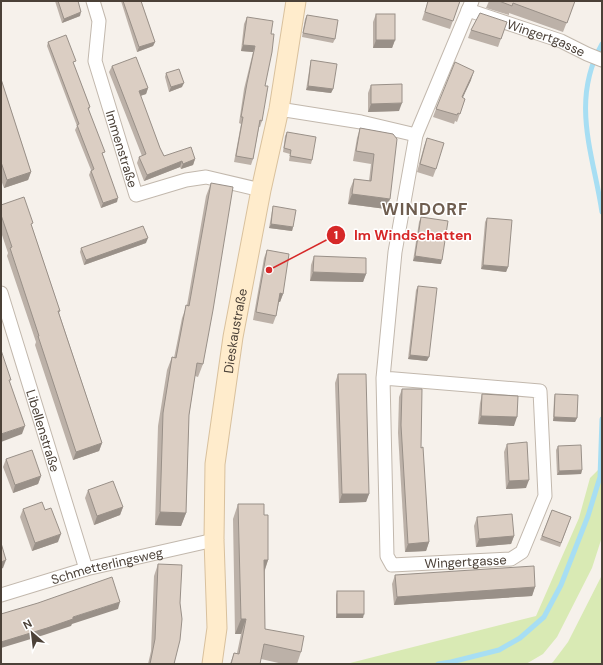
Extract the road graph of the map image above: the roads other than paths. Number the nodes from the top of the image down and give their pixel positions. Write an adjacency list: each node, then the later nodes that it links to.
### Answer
1 (93, 1): 7 (street, Immenstraße)
2 (296, 1): 5 (main road, Dieskaustraße)
3 (470, 5): 4 (street, Wingertgasse); 6 (street, Wingertgasse)
4 (602, 60)
5 (279, 109): 6 (street); 7 (main road, Dieskaustraße)
6 (416, 135): 9 (street, Wingertgasse)
7 (261, 190): 10 (main road, Dieskaustraße)
8 (1, 293): 11 (street, Libellenstraße)
9 (383, 378): 9 (street, Wingertgasse)
10 (214, 540): 11 (street, Schmetterlingsweg); 13 (main road, Dieskaustraße)
11 (86, 569): 12 (street, Schmetterlingsweg)
12 (1, 595)
13 (212, 664)

